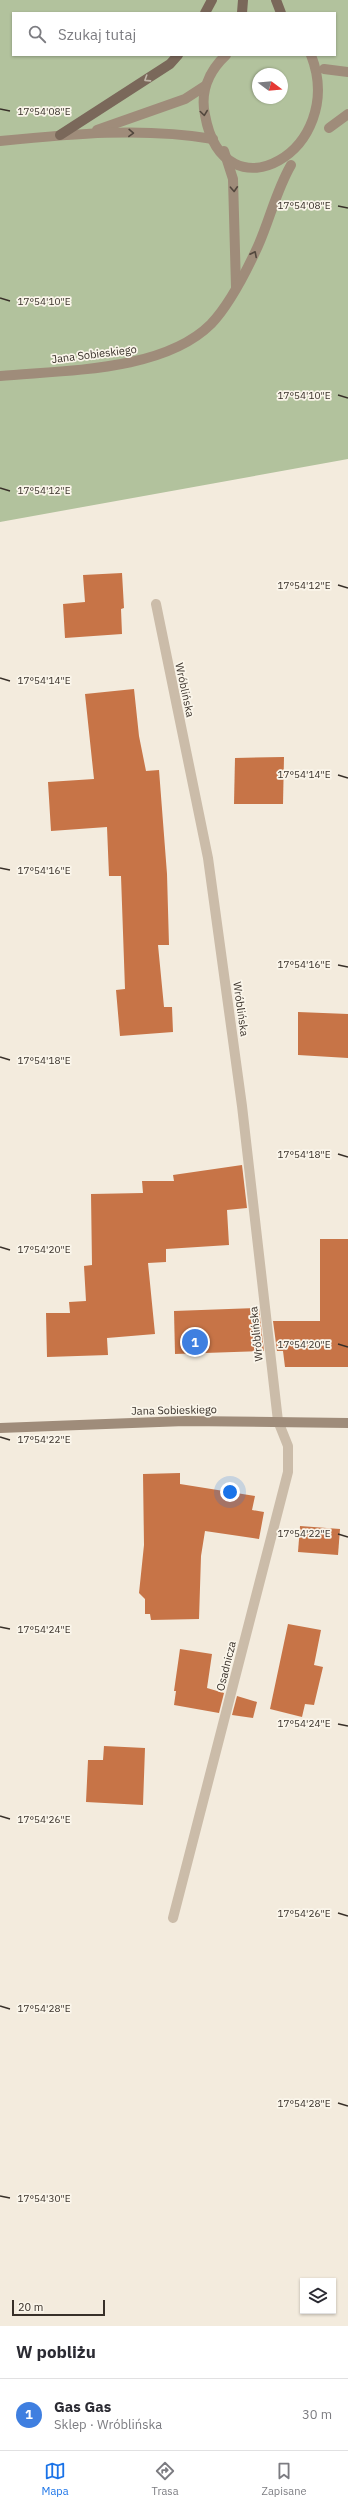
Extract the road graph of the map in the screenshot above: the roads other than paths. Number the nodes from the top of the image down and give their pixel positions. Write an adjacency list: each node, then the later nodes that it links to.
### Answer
1 (212, 0): 4 (main road)
2 (243, 0): 5 (main road)
3 (276, 0): 6 (main road)
4 (206, 12)
5 (242, 12)
6 (281, 12)
7 (177, 56): 18 (main road, one-way to 18)
8 (225, 56): 13 (street)
9 (312, 56): 10 (street)
10 (324, 69): 11 (street); 12 (street)
11 (348, 72)
12 (329, 82)
13 (205, 86): 17 (street); 19 (street, one-way to 19)
14 (348, 114): 16 (street)
15 (332, 115): 16 (street)
16 (329, 128): 20 (street)
17 (92, 132): 18 (street); 19 (street, one-way to 19)
18 (60, 135): 21 (street)
19 (213, 139): 22 (street)
20 (322, 140)
21 (0, 141)
22 (224, 151): 24 (street); 25 (street, one-way to 25)
23 (303, 159): 24 (street)
24 (291, 165): 25 (street, Jana Sobieskiego, one-way to 24)
25 (236, 289): 26 (street, Jana Sobieskiego)
26 (0, 376)
27 (156, 604): 28 (street, Wróblińska)
28 (278, 1422): 29 (street, Jana Sobieskiego); 30 (street, Jana Sobieskiego); 31 (street, Osadnicza)
29 (348, 1423)
30 (0, 1428)
31 (173, 1918)

